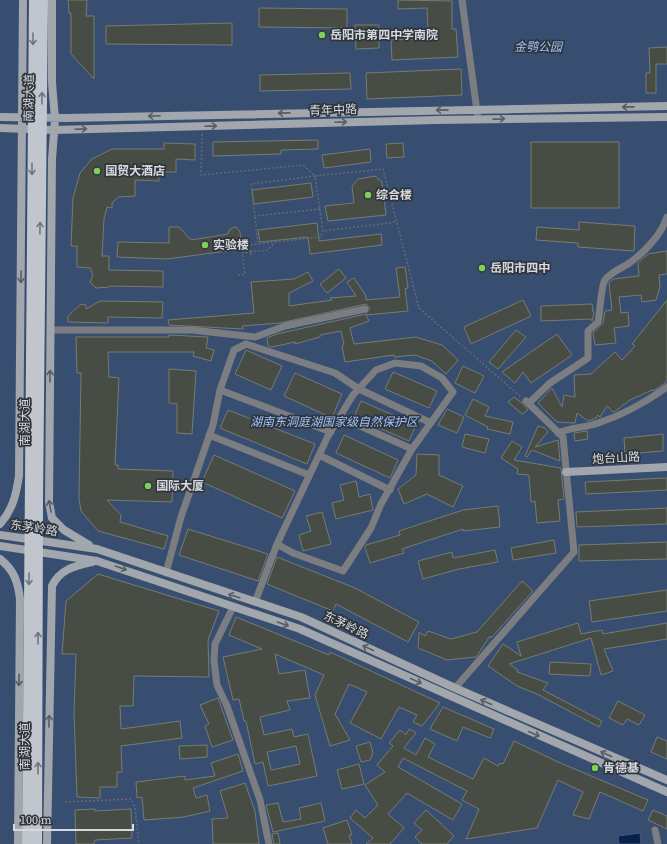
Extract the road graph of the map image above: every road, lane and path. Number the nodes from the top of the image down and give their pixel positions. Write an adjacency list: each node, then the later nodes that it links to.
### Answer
1 (23, 0): 10 (main road)
2 (34, 0): 10 (main road, 南湖大道, one-way to 10)
3 (43, 0): 10 (main road, 南湖大道, one-way to 3)
4 (52, 0): 15 (main road)
5 (462, 0): 7 (street)
6 (667, 106): 7 (main road, 青年中路, one-way to 7)
7 (477, 110): 10 (main road, 青年中路, one-way to 10); 11 (street)
8 (667, 116): 11 (main road, 青年中路, one-way to 8)
9 (0, 117): 10 (main road, 青年中路)
10 (32, 118): 14 (main road, 南湖大道); 14 (main road)
11 (478, 119): 12 (main road, 青年中路, one-way to 11)
12 (202, 126): 15 (main road, 青年中路, one-way to 12); 16 (path)
13 (0, 128): 14 (main road, 青年中路)
14 (32, 129): 15 (main road, 青年中路); 43 (main road, one-way to 43); 45 (main road, 南湖大道)
15 (54, 130): 27 (main road)
16 (315, 176): 17 (path); 18 (path); 20 (path)
17 (320, 209): 18 (path); 21 (path)
18 (255, 216): 23 (path)
19 (667, 217): 31 (street)
20 (397, 222): 21 (path); 31 (path)
21 (323, 231): 22 (path)
22 (276, 242): 23 (path); 25 (path)
23 (258, 244): 24 (path)
24 (251, 256)
25 (238, 275)
26 (365, 309): 27 (street)
27 (51, 330): 48 (main road, one-way to 27)
28 (667, 387): 35 (street)
29 (359, 389): 30 (street); 32 (street); 33 (street); 33 (street)
30 (220, 390): 34 (street); 36 (street)
31 (527, 402): 35 (street)
32 (340, 417): 34 (street); 37 (street)
33 (431, 422): 37 (street)
34 (331, 432): 38 (street)
35 (558, 433): 40 (street)
36 (209, 435): 41 (street); 52 (street)
37 (412, 449): 42 (street)
38 (319, 456): 41 (street); 42 (street)
39 (667, 467): 40 (main road, 炮台山路)
40 (566, 472): 55 (street)
41 (309, 475): 46 (street)
42 (390, 490): 46 (street)
43 (0, 524)
44 (0, 535): 45 (main road, 东茅岭路)
45 (34, 540): 48 (main road, 东茅岭路); 49 (main road, 南湖大道)
46 (277, 544): 53 (street)
47 (0, 546): 49 (main road, 东茅岭路)
48 (97, 549): 52 (main road, 东茅岭路)
49 (34, 552): 51 (main road, 东茅岭路); 59 (main road, 南湖大道)
50 (0, 559): 61 (main road, one-way to 61)
51 (97, 560): 54 (main road, 东茅岭路, one-way to 54); 64 (main road, one-way to 51)
52 (166, 573): 53 (main road, 东茅岭路, one-way to 52)
53 (255, 602): 55 (main road, 东茅岭路, one-way to 53)
54 (233, 607): 57 (main road, 东茅岭路, one-way to 57); 66 (street)
55 (455, 688): 56 (main road, 东茅岭路, one-way to 55)
56 (667, 780)
57 (667, 792)
58 (65, 802): 65 (path)
59 (32, 807): 62 (main road); 63 (main road, 南湖大道)
60 (655, 830): 67 (street)
61 (18, 844)
62 (27, 844)
63 (37, 844)
64 (47, 844)
65 (138, 844)
66 (269, 844)
67 (658, 844)

